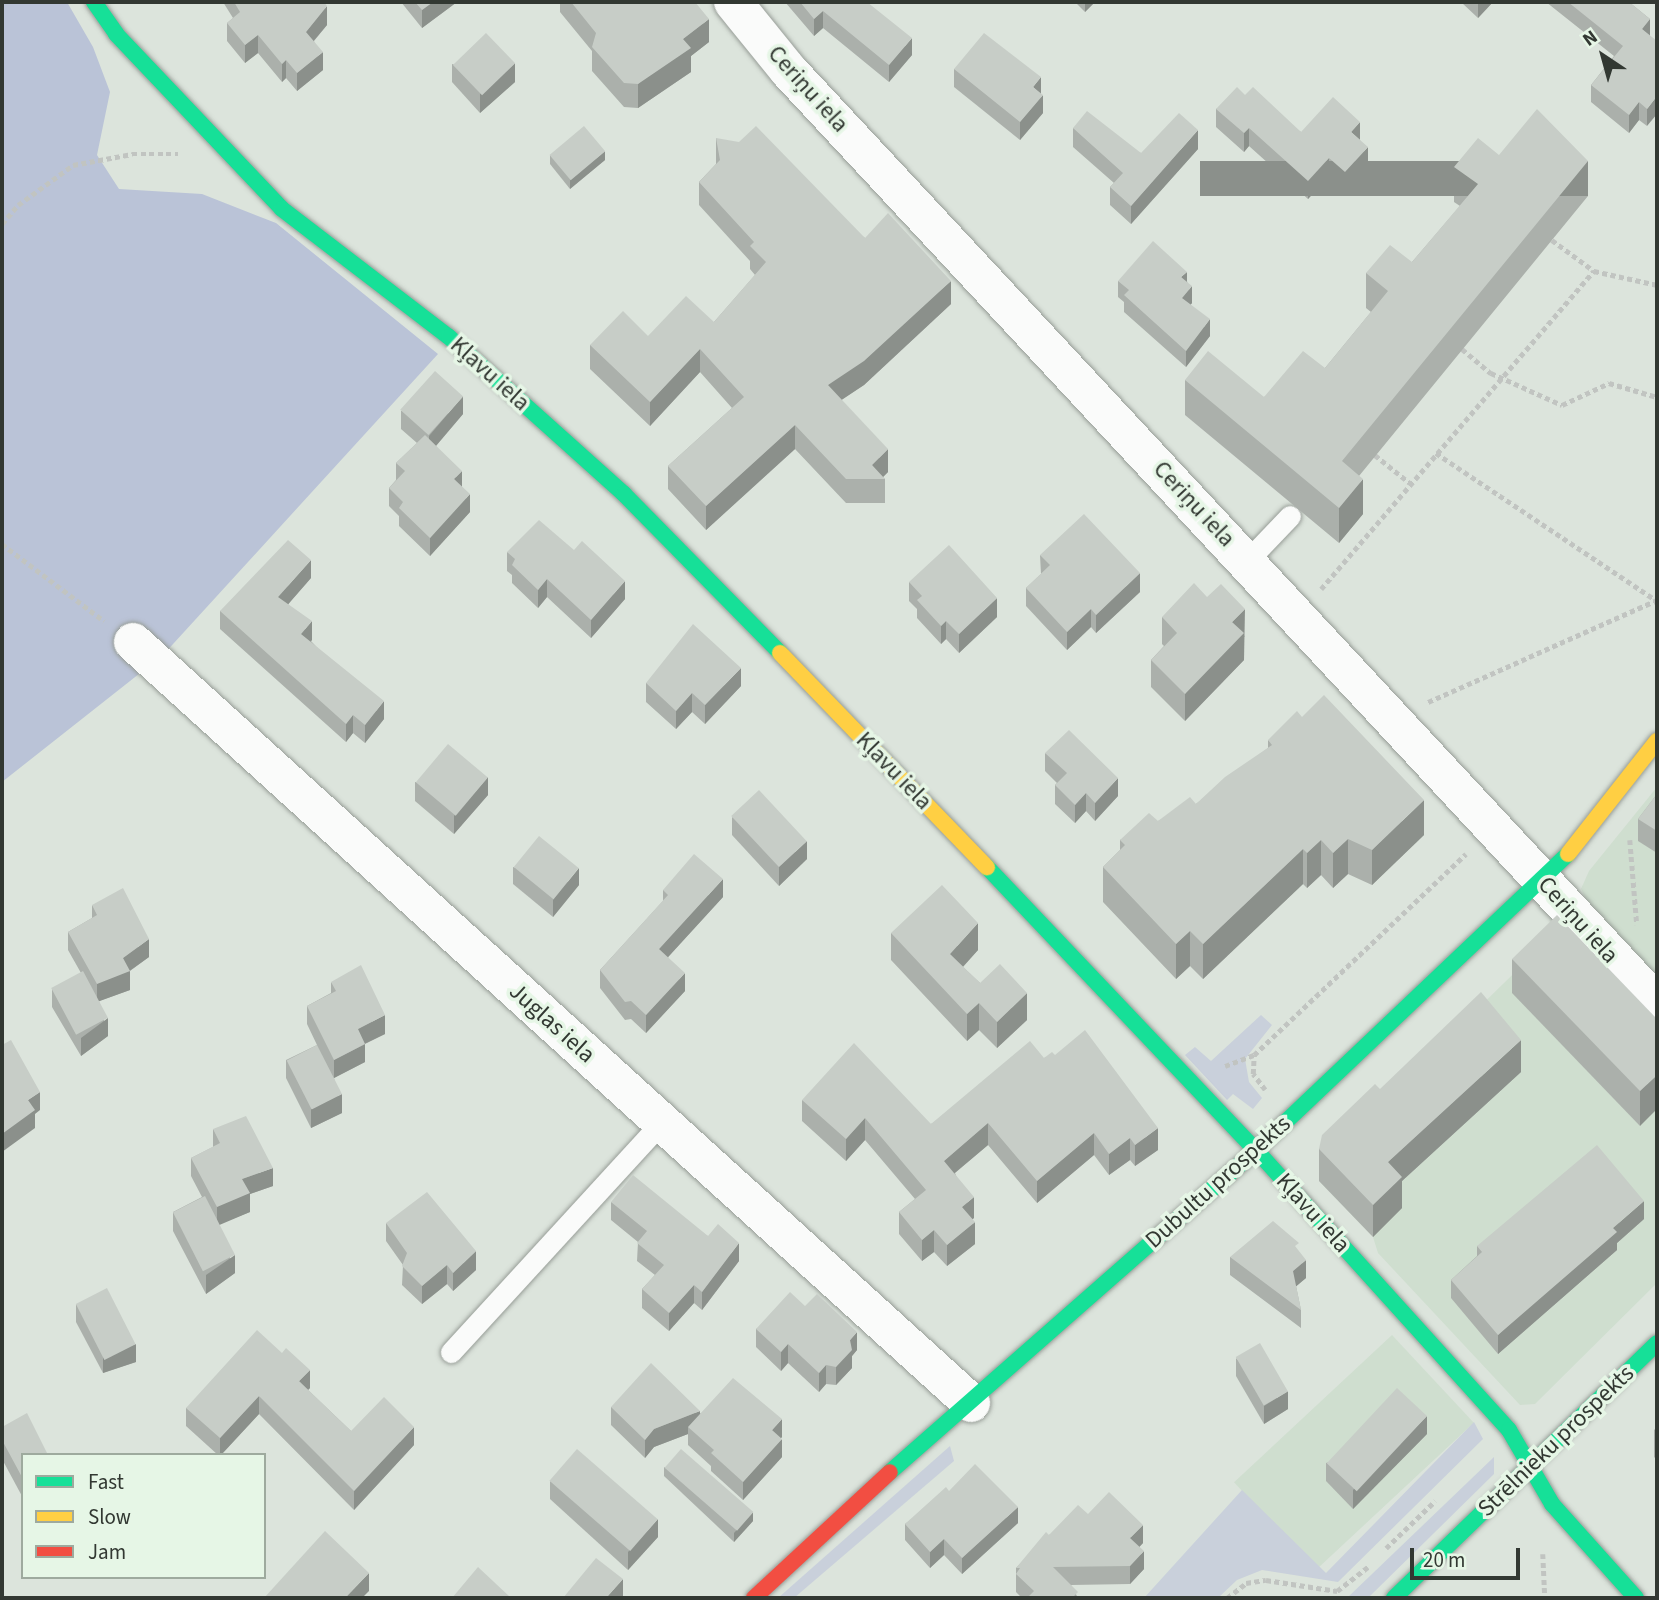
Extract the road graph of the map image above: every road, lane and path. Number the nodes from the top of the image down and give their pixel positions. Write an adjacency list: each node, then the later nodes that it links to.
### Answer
1 (94, 2): 3 (street, Kļavu iela)
2 (733, 2): 16 (street, Ceriņu iela)
3 (229, 153): 4 (path); 29 (street, Kļavu iela)
4 (2, 224)
5 (1552, 240): 6 (path)
6 (1594, 271): 7 (path); 9 (path)
7 (1657, 285)
8 (1462, 349): 9 (path)
9 (1502, 378): 10 (path); 11 (path)
10 (1657, 397)
11 (1436, 453): 13 (path); 18 (path)
12 (1375, 456): 13 (path)
13 (1411, 483): 17 (path)
14 (1290, 516): 16 (lane)
15 (2, 544): 19 (path)
16 (1247, 561): 20 (street, Ceriņu iela)
17 (1320, 590)
18 (1657, 601): 20 (path)
19 (133, 642): 28 (street, Juglas iela)
20 (1402, 727): 24 (street, Ceriņu iela)
21 (1657, 741): 24 (street, Dubultu prospekts)
22 (1630, 839): 25 (path)
23 (1474, 846): 27 (path)
24 (1541, 882): 26 (street, Ceriņu iela); 29 (street, Dubultu prospekts)
25 (1637, 936)
26 (1657, 1004)
27 (1271, 1096)
28 (662, 1122): 31 (lane); 32 (street, Juglas iela)
29 (1256, 1150): 32 (street, Dubultu prospekts); 33 (street, Kļavu iela)
30 (1657, 1343): 33 (street, Strēlnieku prospekts)
31 (451, 1352)
32 (971, 1403): 38 (street, Dubultu prospekts)
33 (1529, 1467): 40 (street, Strēlnieku prospekts); 42 (street, Kļavu iela)
34 (1443, 1494): 36 (path)
35 (1540, 1544): 41 (path)
36 (1384, 1551)
37 (1375, 1560): 39 (path)
38 (754, 1598)
39 (1227, 1598)
40 (1394, 1598)
41 (1545, 1598)
42 (1636, 1598)

